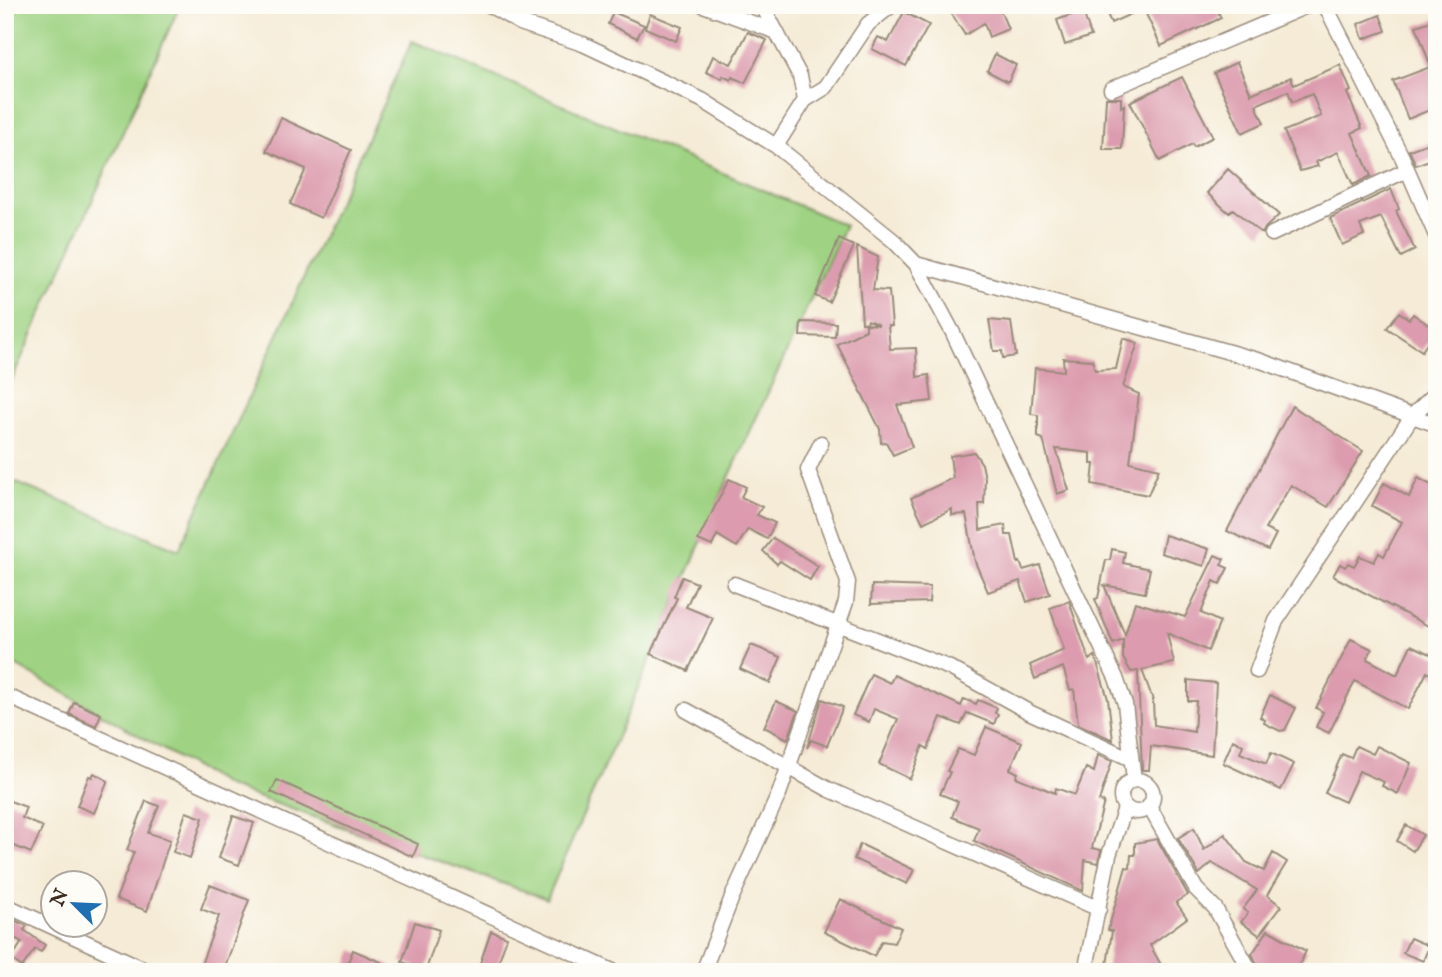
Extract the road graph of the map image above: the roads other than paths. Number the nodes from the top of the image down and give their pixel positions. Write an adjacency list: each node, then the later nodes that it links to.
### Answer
1 (489, 5): 10 (street)
2 (704, 5): 7 (street)
3 (762, 5): 7 (street)
4 (892, 5): 9 (street)
5 (1309, 5): 8 (street)
6 (1325, 5): 11 (street)
7 (777, 32): 9 (street)
8 (1111, 89)
9 (805, 100): 10 (street)
10 (776, 146): 14 (street)
11 (1407, 170): 12 (street); 13 (street)
12 (1272, 234)
13 (1437, 238)
14 (916, 264): 16 (street); 24 (street)
15 (1437, 391): 16 (street)
16 (1413, 415): 17 (street); 21 (street)
17 (1437, 425)
18 (821, 443): 20 (street)
19 (734, 584): 20 (street)
20 (839, 623): 24 (street); 25 (street)
21 (1257, 671)
22 (5, 695): 32 (street)
23 (686, 710): 25 (street)
24 (1131, 759): 26 (street)
25 (787, 766): 30 (street); 33 (street)
26 (1134, 780): 27 (street); 28 (street)
27 (1149, 806): 28 (street); 35 (street)
28 (1125, 808): 30 (street)
29 (5, 905): 31 (street)
30 (1099, 909): 34 (street)
31 (151, 972)
32 (615, 972)
33 (702, 972)
34 (1085, 972)
35 (1251, 972)

